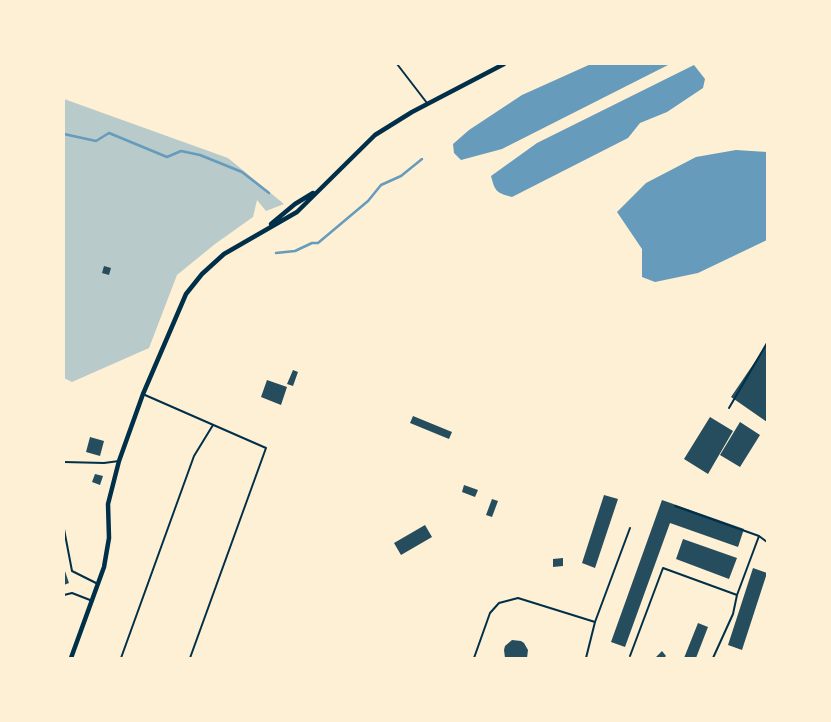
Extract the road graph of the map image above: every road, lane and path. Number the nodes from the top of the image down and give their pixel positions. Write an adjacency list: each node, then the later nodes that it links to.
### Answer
1 (397, 64): 3 (lane)
2 (504, 64): 3 (street)
3 (427, 103): 5 (street)
4 (767, 343): 6 (lane)
5 (142, 394): 7 (lane); 8 (street)
6 (729, 408)
7 (213, 425): 22 (lane); 23 (lane)
8 (118, 461): 9 (lane); 15 (street)
9 (64, 462)
10 (674, 506): 13 (lane)
11 (630, 528): 19 (lane)
12 (64, 529): 15 (lane)
13 (759, 536): 14 (lane); 17 (lane)
14 (767, 542)
15 (99, 584): 18 (street)
16 (64, 595): 18 (lane)
17 (737, 595): 20 (lane); 26 (lane)
18 (93, 601): 21 (street)
19 (595, 622): 24 (lane); 25 (lane)
20 (630, 656)
21 (71, 658)
22 (121, 658)
23 (190, 658)
24 (474, 658)
25 (586, 658)
26 (713, 658)

